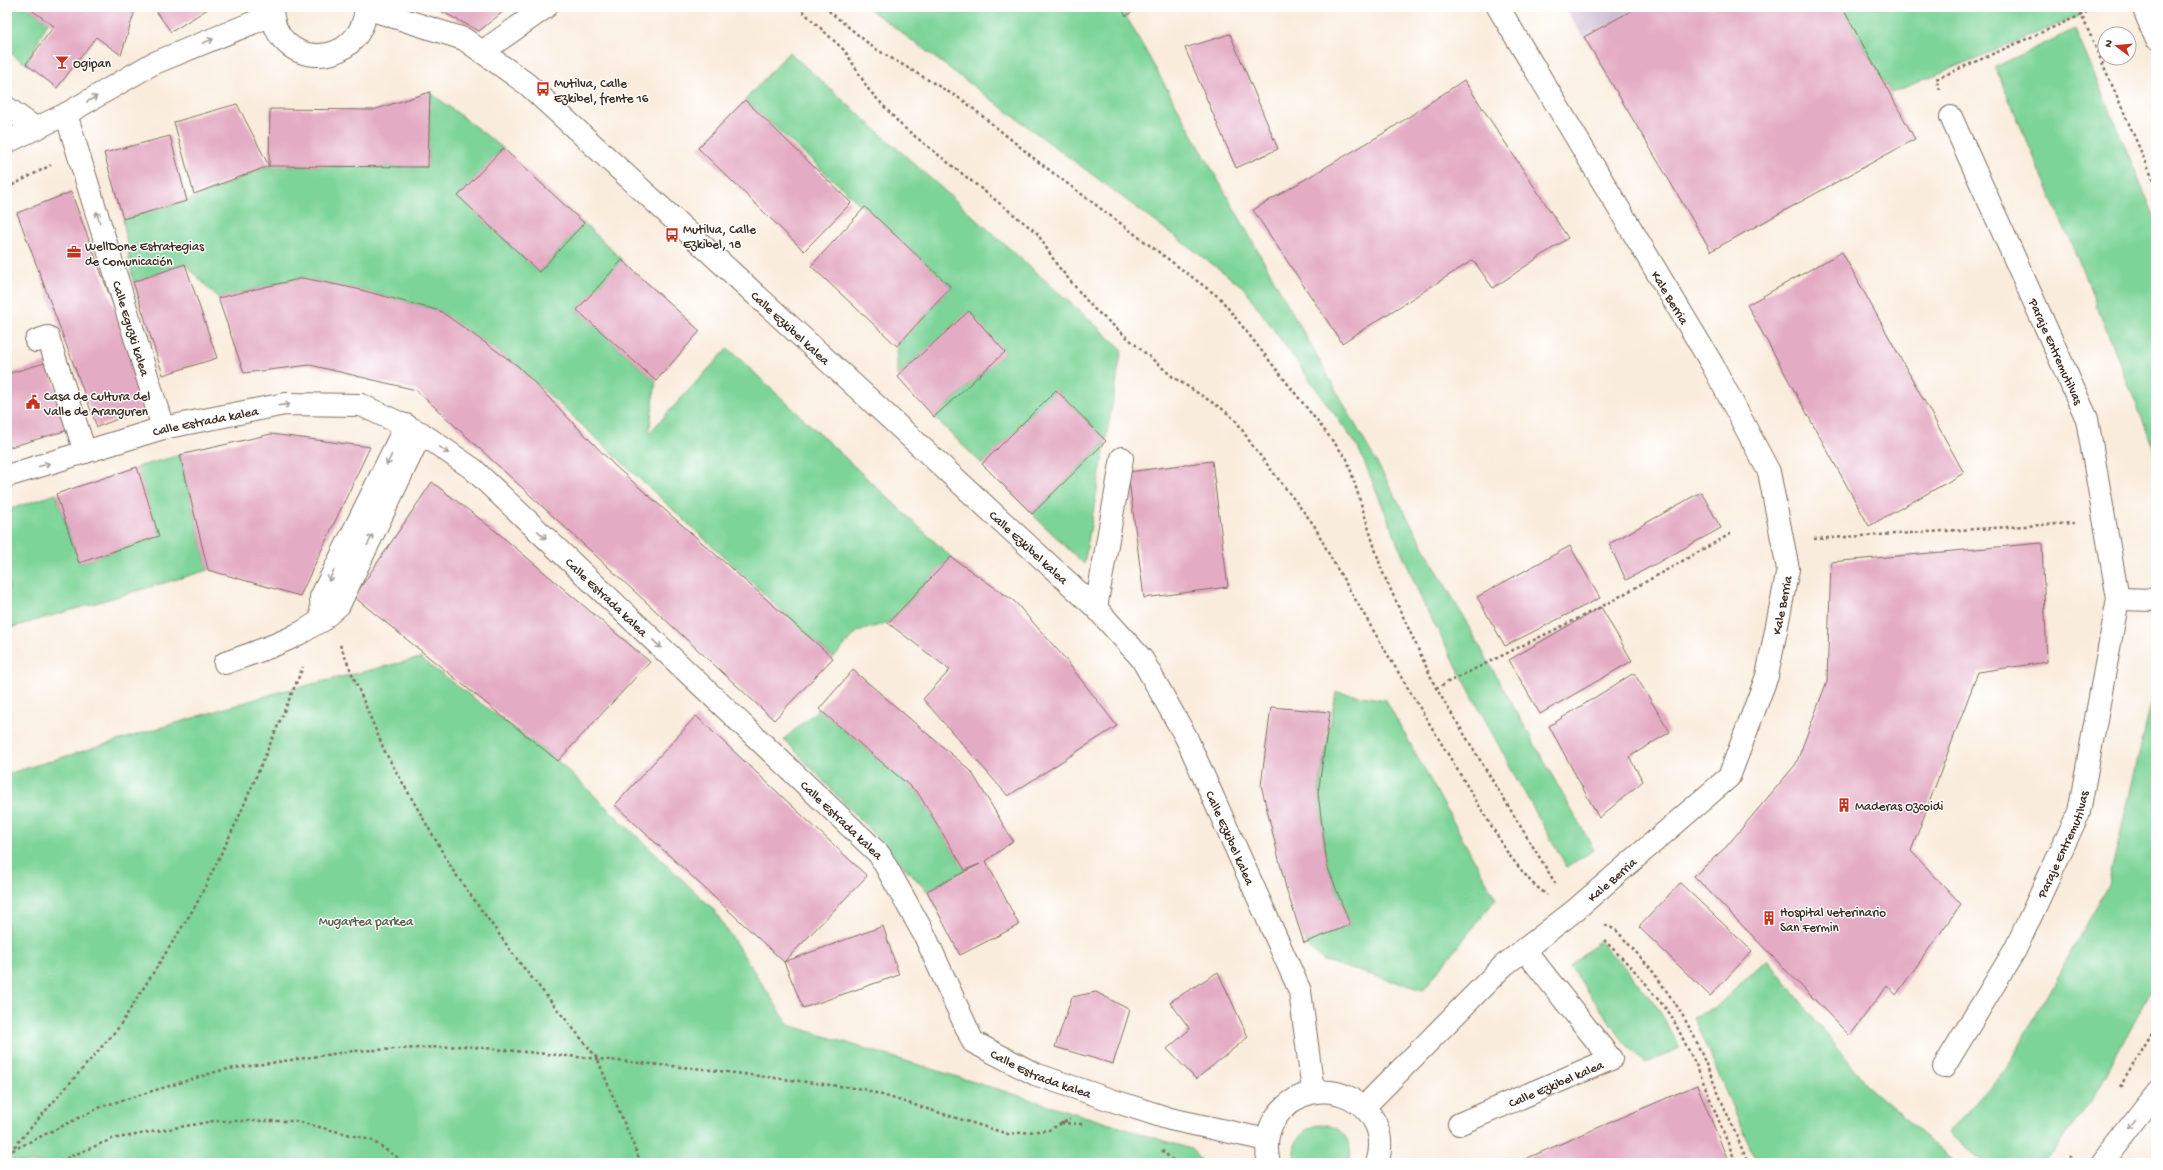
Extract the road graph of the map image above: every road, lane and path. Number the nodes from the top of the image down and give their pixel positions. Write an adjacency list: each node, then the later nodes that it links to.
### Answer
1 (546, 7): 12 (street)
2 (798, 7): 38 (path)
3 (824, 7): 36 (path)
4 (1498, 7): 29 (street, Kale Berria)
5 (2078, 7): 10 (path)
6 (2095, 7): 10 (path)
7 (2143, 7): 11 (street)
8 (366, 8): 9 (street); 12 (street, Calle Ezkibel kalea)
9 (272, 11): 14 (street, one-way to 9)
10 (2081, 15): 15 (path); 19 (path)
11 (2156, 38)
12 (482, 52): 32 (street, Calle Ezkibel kalea)
13 (7, 108): 16 (street)
14 (66, 114): 16 (street); 18 (street, Calle Eguzki kalea)
15 (1951, 117): 27 (street, Paraje Entremutilvas)
16 (35, 128): 17 (street)
17 (7, 142)
18 (78, 152): 20 (path); 22 (street, Calle Eguzki kalea, one-way to 18)
19 (2156, 186)
20 (7, 188)
21 (36, 341): 24 (street)
22 (163, 428): 23 (street, Calle Estrada kalea, one-way to 23); 24 (street, Calle Estrada kalea)
23 (413, 429): 33 (street); 45 (street, Calle Estrada kalea, one-way to 45)
24 (85, 452): 26 (street, Calle Estrada kalea, one-way to 24)
25 (1122, 458): 32 (street)
26 (7, 476)
27 (2104, 522): 29 (path); 30 (street, Paraje Entremutilvas)
28 (1732, 533): 36 (path)
29 (1783, 541): 38 (street, Kale Berria)
30 (2118, 599): 31 (street); 42 (street, Paraje Entremutilvas)
31 (2156, 600)
32 (1096, 608): 43 (street, Calle Ezkibel kalea)
33 (322, 621): 34 (street); 41 (path)
34 (225, 663)
35 (303, 665): 49 (path)
36 (1436, 688): 37 (path)
37 (1557, 886)
38 (1574, 911): 40 (street, Kale Berria); 57 (path)
39 (1604, 940): 56 (path)
40 (1524, 949): 46 (street, Kale Berria); 47 (street, Calle Ezkibel kalea)
41 (597, 1058): 45 (path); 49 (path); 53 (path)
42 (1944, 1067)
43 (1313, 1091): 46 (street); 48 (street)
44 (2156, 1093): 58 (street, one-way to 58)
45 (1108, 1099): 48 (street, Calle Estrada kalea)
46 (1364, 1107): 55 (street)
47 (1459, 1124)
48 (1267, 1140): 54 (street)
49 (13, 1148): 50 (path)
50 (7, 1153)
51 (55, 1163): 52 (path)
52 (406, 1163)
53 (641, 1163)
54 (1269, 1163)
55 (1377, 1163)
56 (1736, 1163)
57 (1748, 1163)
58 (2102, 1163)

